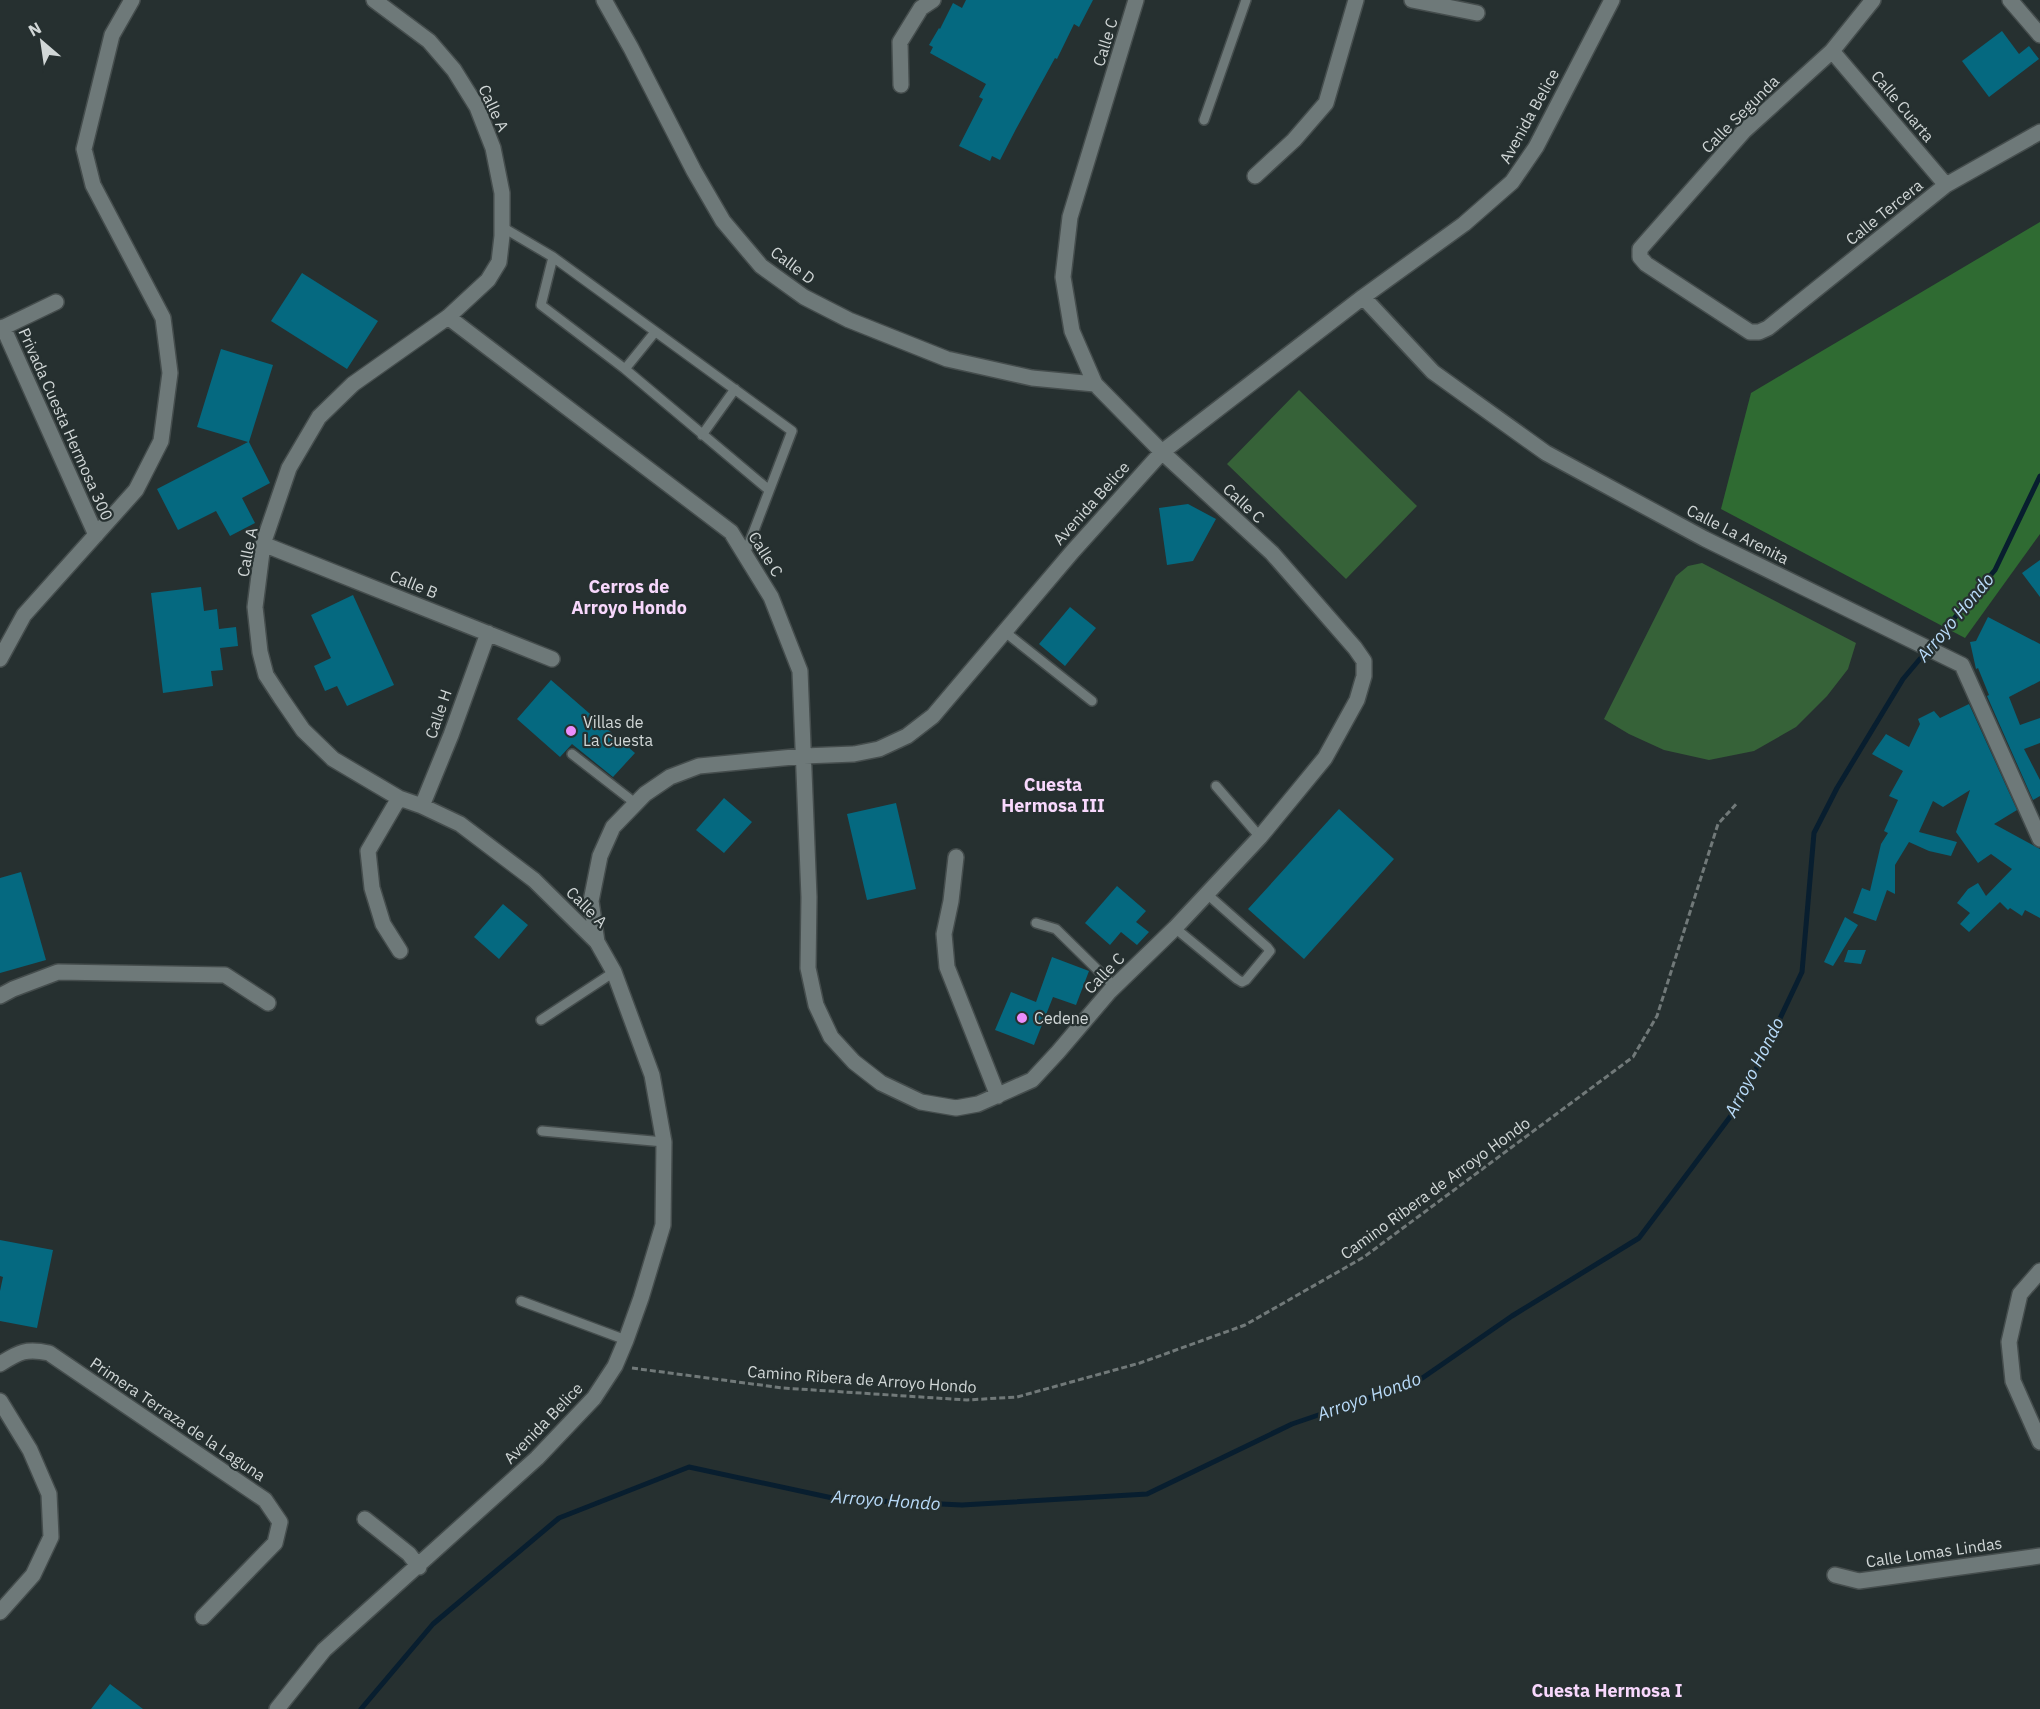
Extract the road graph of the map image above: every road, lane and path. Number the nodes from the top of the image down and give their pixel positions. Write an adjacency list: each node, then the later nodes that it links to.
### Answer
1 (132, 0): 34 (street)
2 (374, 0): 20 (street, Calle A)
3 (604, 0): 29 (street, Calle D)
4 (933, 0): 15 (street)
5 (1136, 0): 29 (street, Calle C)
6 (1246, 0): 16 (lane)
7 (1356, 0): 18 (street)
8 (1412, 0): 12 (street)
9 (1612, 0): 22 (street, Avenida Belice)
10 (1873, 0): 14 (street, Calle Segunda)
11 (2010, 0): 13 (street)
12 (1469, 7)
13 (2040, 35)
14 (1833, 51): 19 (street, Calle Cuarta); 27 (street, Calle Segunda)
15 (902, 85)
16 (1204, 120)
17 (2040, 132): 19 (street, Calle Tercera)
18 (1255, 176)
19 (1947, 185): 27 (street, Calle Tercera)
20 (502, 227): 21 (lane); 24 (street, Calle A)
21 (553, 257): 26 (lane); 28 (lane)
22 (1363, 297): 32 (street, Avenida Belice); 50 (street, Calle La Arenita)
23 (56, 302): 25 (street)
24 (448, 317): 35 (street, Calle A); 36 (street, Calle C)
25 (2, 328): 34 (street, Privada Cuesta Hermosa 300)
26 (656, 332): 28 (lane); 30 (lane)
27 (1759, 332)
28 (625, 369): 31 (lane)
29 (1095, 384): 32 (street, Calle C)
30 (735, 389): 31 (lane); 33 (lane)
31 (702, 435): 33 (lane)
32 (1162, 452): 37 (street, Avenida Belice); 49 (street, Calle C)
33 (769, 490): 36 (lane)
34 (96, 535): 39 (street)
35 (264, 544): 38 (street, Calle B); 45 (street, Calle A)
36 (745, 554): 43 (street, Calle C)
37 (1005, 632): 41 (lane); 43 (street, Avenida Belice)
38 (488, 633): 40 (street, Calle B); 48 (street, Calle H)
39 (0, 659)
40 (552, 659)
41 (1092, 701)
42 (572, 754): 47 (lane)
43 (804, 756): 47 (street, Avenida Belice); 63 (street, Calle C)
44 (1216, 786): 49 (lane)
45 (399, 798): 48 (street, Calle A); 56 (street)
46 (1738, 802): 70 (path, Camino Ribera de Arroyo Hondo)
47 (635, 803): 55 (street, Avenida Belice)
48 (422, 806): 55 (street, Calle A)
49 (1260, 837): 52 (street, Calle C)
50 (2040, 839)
51 (956, 857): 63 (street)
52 (1207, 894): 54 (street, Calle C); 54 (lane)
53 (1036, 923): 58 (lane)
54 (1175, 928): 58 (street, Calle C)
55 (597, 942): 57 (street, Calle A)
56 (400, 951)
57 (614, 972): 61 (lane); 62 (street, Calle A)
58 (1115, 987): 63 (street, Calle C)
59 (0, 996): 60 (street)
60 (268, 1003)
61 (541, 1020)
62 (652, 1075): 65 (street, Avenida Belice)
63 (998, 1096)
64 (542, 1131): 65 (lane)
65 (664, 1142): 68 (street, Avenida Belice)
66 (2040, 1271): 72 (street)
67 (521, 1301): 68 (lane)
68 (626, 1340): 70 (street, Avenida Belice)
69 (0, 1364): 78 (street, Primera Terraza de la Laguna)
70 (615, 1366): 75 (street, Avenida Belice)
71 (0, 1401): 77 (street)
72 (2040, 1442)
73 (365, 1519): 75 (street)
74 (2040, 1556): 76 (street, Calle Lomas Lindas)
75 (419, 1567): 79 (street, Avenida Belice)
76 (1835, 1575)
77 (0, 1612)
78 (203, 1617)
79 (277, 1709)

